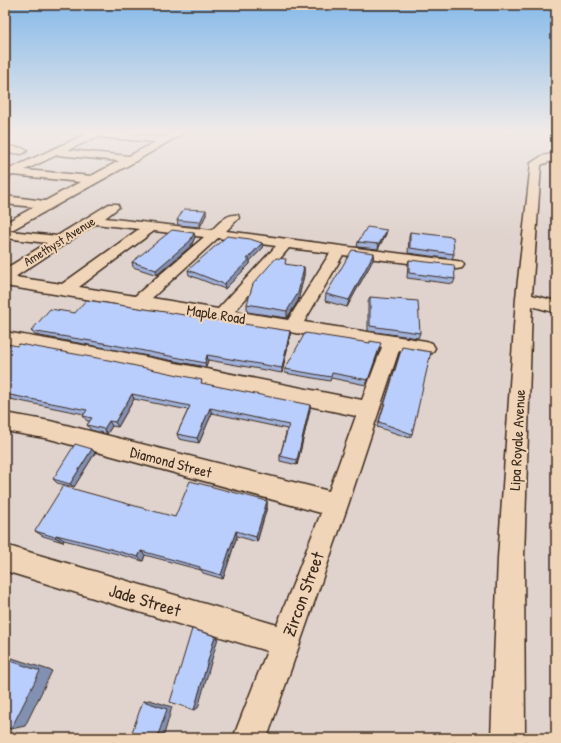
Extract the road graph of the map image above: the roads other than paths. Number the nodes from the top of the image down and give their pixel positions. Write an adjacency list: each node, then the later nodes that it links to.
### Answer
1 (23, 167): 4 (street)
2 (117, 167): 5 (street)
3 (536, 167): 22 (street, Lipa Royale Avenue)
4 (9, 173): 5 (street)
5 (93, 180): 7 (street)
6 (5, 200): 7 (street)
7 (48, 205): 12 (street)
8 (113, 207): 10 (street, Amethyst Avenue)
9 (233, 218): 14 (street)
10 (92, 220): 11 (street); 15 (street, Amethyst Avenue)
11 (150, 227): 14 (street); 21 (street)
12 (5, 228)
13 (5, 234): 15 (street)
14 (216, 234): 16 (street); 23 (street)
15 (61, 241): 19 (street, Amethyst Avenue)
16 (286, 243): 17 (street); 25 (street)
17 (339, 250): 18 (street); 26 (street)
18 (457, 265)
19 (5, 276)
20 (5, 281): 21 (street, Maple Road)
21 (66, 289): 23 (street, Maple Road)
22 (524, 298): 24 (street); 36 (street, Lipa Royale Avenue)
23 (139, 301): 25 (street, Maple Road)
24 (556, 307)
25 (222, 315): 26 (street, Maple Road)
26 (293, 326): 28 (street, Maple Road)
27 (5, 338): 30 (street)
28 (392, 343): 29 (street, Maple Road); 30 (street, Zircon Street)
29 (426, 348)
30 (369, 410): 32 (street, Zircon Street)
31 (9, 427): 32 (street, Diamond Street)
32 (336, 505): 34 (street, Zircon Street)
33 (5, 558): 34 (street, Jade Street)
34 (286, 642): 35 (street, Zircon Street)
35 (250, 738)
36 (508, 738)

